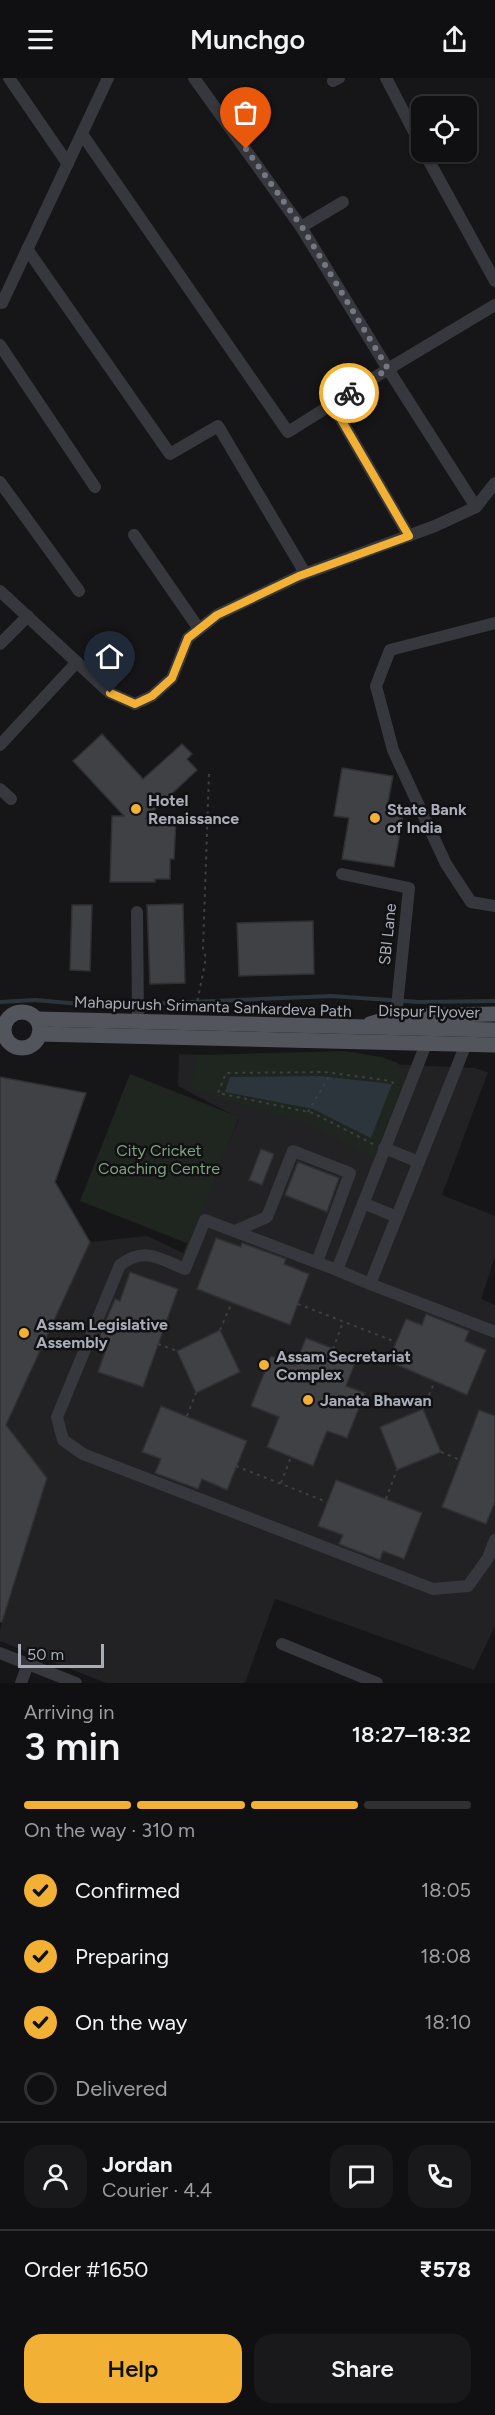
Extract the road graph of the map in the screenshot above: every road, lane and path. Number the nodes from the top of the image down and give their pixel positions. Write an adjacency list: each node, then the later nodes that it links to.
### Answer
1 (9, 78): 8 (street)
2 (194, 78): 10 (street)
3 (386, 78): 5 (street)
4 (106, 79): 6 (street)
5 (411, 126)
6 (82, 134): 8 (street); 17 (street)
7 (430, 162): 12 (street)
8 (68, 164): 11 (street)
9 (343, 202): 10 (street)
10 (302, 227): 16 (street)
11 (27, 249): 13 (street); 24 (street)
12 (495, 281)
13 (1, 303)
14 (495, 305): 16 (street)
15 (0, 345): 20 (street)
16 (388, 369): 17 (street); 21 (street)
17 (332, 404): 23 (street)
18 (0, 482): 26 (street)
19 (495, 483): 21 (street)
20 (95, 487)
21 (476, 507): 23 (street)
22 (134, 535): 29 (street)
23 (409, 536): 24 (street)
24 (305, 573): 29 (street)
25 (0, 591): 27 (street)
26 (79, 591)
27 (28, 616): 30 (street); 31 (street)
28 (495, 623): 37 (street)
29 (199, 629): 31 (street)
30 (0, 644)
31 (77, 662): 32 (street)
32 (0, 746)
33 (208, 774): 40 (path)
34 (0, 789): 35 (street)
35 (11, 799)
36 (342, 874): 39 (street, SBI Lane)
37 (495, 906)
38 (137, 912): 42 (street)
39 (397, 1005): 41 (main road, Mahapurush Srimanta Sankardeva Path); 45 (main road, Mahapurush Srimanta Sankardeva Path)
40 (196, 1008)
41 (495, 1014)
42 (137, 1016): 44 (main road, Mahapurush Srimanta Sankardeva Path); 45 (main road, Mahapurush Srimanta Sankardeva Path)
43 (3, 1027): 44 (main road); 44 (main road)
44 (38, 1027): 48 (main road, Mahapurush Srimanta Sankardeva Path)
45 (362, 1028): 47 (main road, Dispur Flyover)
46 (495, 1030): 47 (main road, Dispur Flyover)
47 (468, 1037): 48 (main road, Mahapurush Srimanta Sankardeva Path); 49 (main road, Mahapurush Srimanta Sankardeva Path); 54 (street)
48 (426, 1044): 53 (street)
49 (495, 1045)
50 (332, 1073): 51 (path); 52 (path); 52 (path)
51 (397, 1088)
52 (308, 1112): 53 (path)
53 (380, 1147): 54 (street); 55 (street)
54 (419, 1162): 56 (street)
55 (363, 1203): 56 (street); 59 (street)
56 (397, 1217): 60 (street)
57 (235, 1231): 58 (street); 58 (street); 82 (street)
58 (317, 1262): 59 (street)
59 (337, 1270): 60 (street)
60 (370, 1284): 65 (street)
61 (232, 1302): 64 (path)
62 (298, 1304): 63 (path)
63 (343, 1322): 66 (path); 68 (path)
64 (220, 1330)
65 (495, 1332)
66 (396, 1342)
67 (158, 1344): 69 (path)
68 (333, 1349)
69 (177, 1351)
70 (435, 1381): 72 (path)
71 (196, 1393): 73 (path)
72 (423, 1409)
73 (187, 1416)
74 (441, 1452): 76 (path)
75 (291, 1457): 79 (path)
76 (460, 1460)
77 (236, 1466): 79 (path)
78 (397, 1470): 80 (path)
79 (281, 1483): 81 (path)
80 (386, 1499)
81 (327, 1502)
82 (495, 1541)
83 (282, 1644): 88 (street)
84 (0, 1653): 85 (street)
85 (28, 1664): 86 (street); 87 (street)
86 (21, 1683)
87 (76, 1683)
88 (377, 1683)

